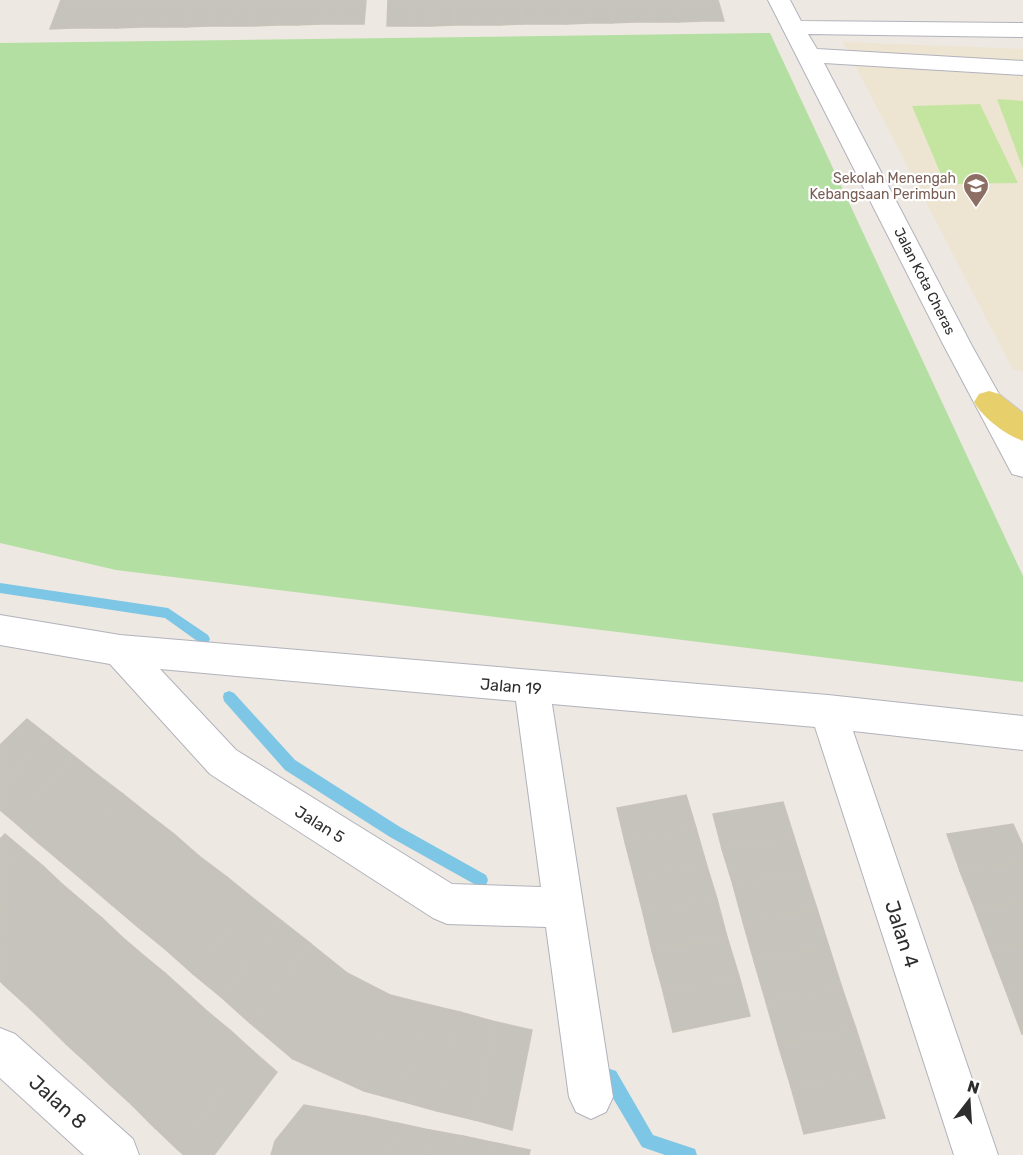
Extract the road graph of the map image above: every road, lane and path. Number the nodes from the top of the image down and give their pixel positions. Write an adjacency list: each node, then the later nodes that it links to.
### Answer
1 (779, 0): 2 (street, Jalan Kota Cheras)
2 (795, 27): 3 (street); 4 (street, Jalan Kota Cheras)
3 (1023, 30)
4 (809, 55): 5 (street); 6 (street, Jalan Kota Cheras)
5 (1023, 68)
6 (989, 402): 7 (main road); 8 (street, Jalan Kota Cheras)
7 (1023, 429)
8 (1023, 465)
9 (0, 630): 10 (street, Jalan 19)
10 (120, 651): 11 (street, Jalan 19); 14 (street, Jalan 5)
11 (532, 687): 12 (street, Jalan 19); 14 (street)
12 (828, 712): 13 (street, Jalan 19); 18 (street, Jalan 4)
13 (1023, 733)
14 (564, 908): 16 (street)
15 (0, 1049): 17 (street, Jalan 8)
16 (591, 1097)
17 (117, 1155)
18 (976, 1155)

